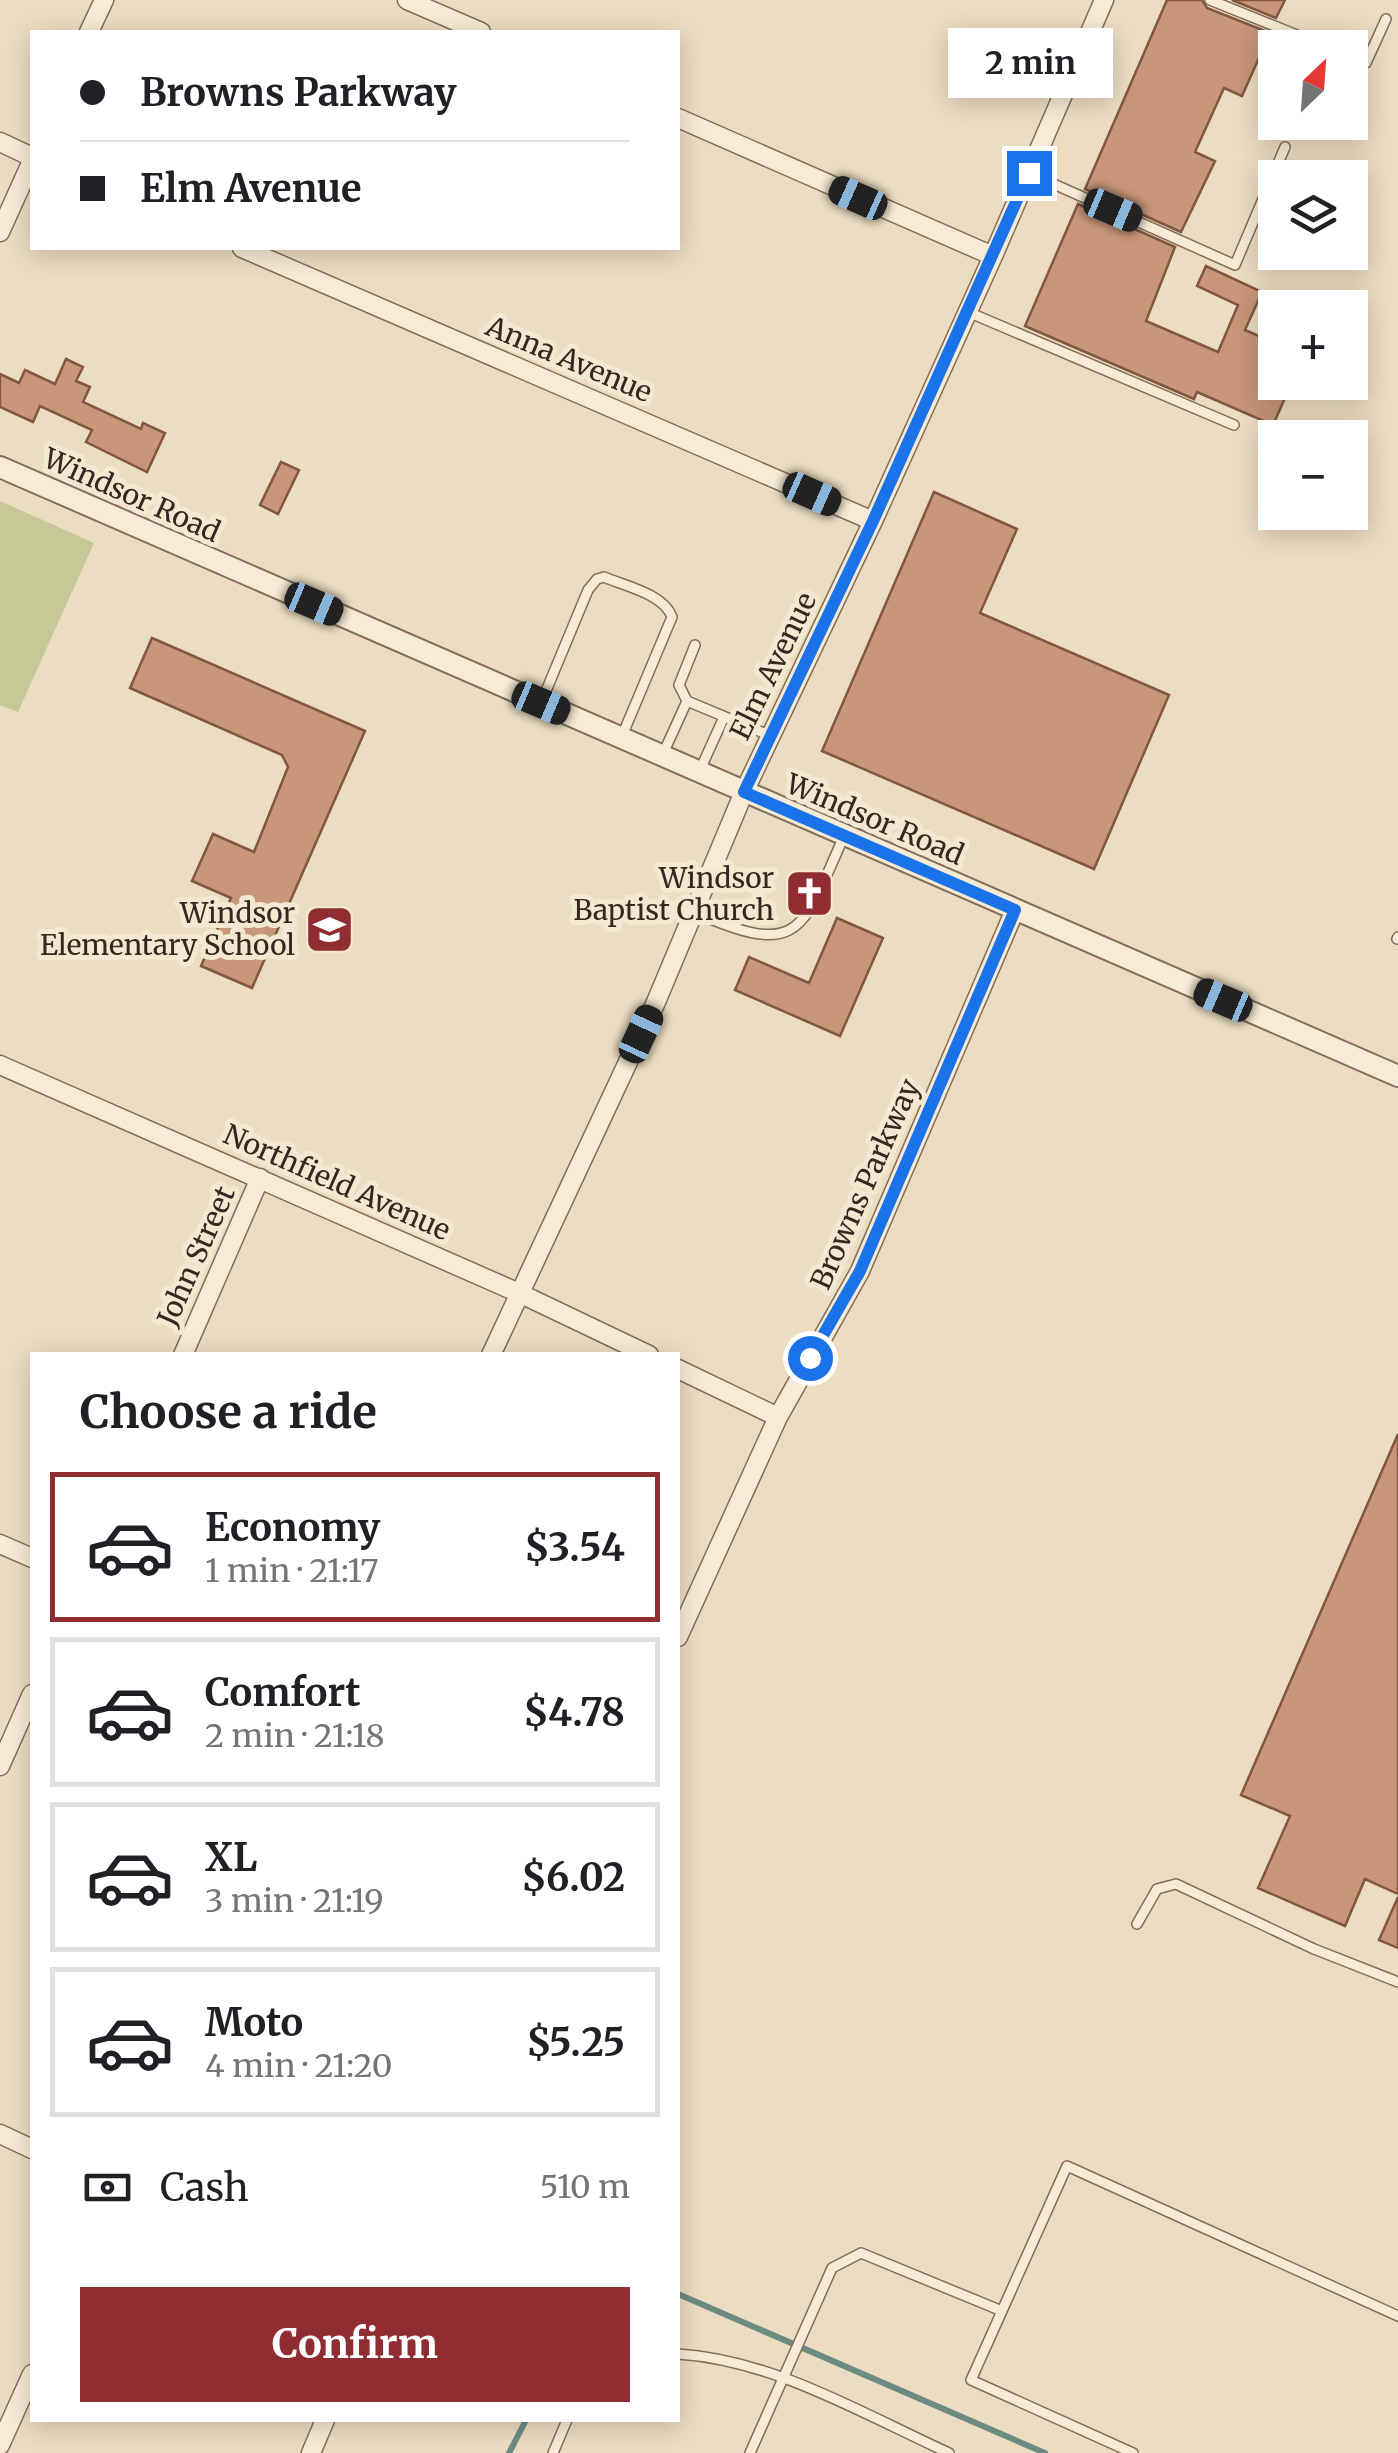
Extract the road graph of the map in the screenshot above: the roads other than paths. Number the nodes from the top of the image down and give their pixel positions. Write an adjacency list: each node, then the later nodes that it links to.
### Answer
1 (104, 0): 6 (street)
2 (407, 0): 7 (street)
3 (1104, 0): 15 (street, Elm Avenue)
4 (1210, 0): 8 (lane)
5 (1386, 19): 9 (lane)
6 (91, 30)
7 (476, 30)
8 (1284, 30)
9 (1368, 59)
10 (680, 119): 18 (street)
11 (0, 142): 13 (street)
12 (1286, 147): 15 (lane)
13 (30, 158)
14 (30, 164): 16 (street)
15 (1029, 173): 18 (street, Elm Avenue)
16 (0, 232)
17 (247, 250): 22 (street, Anna Avenue)
18 (993, 256): 19 (street, Elm Avenue)
19 (968, 312): 20 (lane); 22 (street, Elm Avenue)
20 (1234, 425)
21 (0, 468): 25 (street, Windsor Road)
22 (873, 521): 27 (street, Elm Avenue)
23 (696, 645): 24 (lane)
24 (688, 701): 26 (lane); 29 (lane)
25 (541, 703): 28 (street, Windsor Road); 28 (lane)
26 (724, 717): 27 (lane); 30 (lane)
27 (770, 736): 31 (street, Elm Avenue)
28 (621, 738): 29 (street, Windsor Road)
29 (662, 756): 30 (street, Windsor Road)
30 (699, 772): 31 (street, Windsor Road)
31 (744, 792): 32 (street, Windsor Road); 34 (street, Elm Avenue)
32 (844, 836): 33 (street, Windsor Road); 34 (lane)
33 (1015, 910): 36 (street, Windsor Road); 43 (street, Browns Parkway)
34 (694, 912): 38 (street, Elm Avenue)
35 (2, 1069): 37 (street, Northfield Avenue)
36 (1398, 1076)
37 (260, 1178): 38 (street, Northfield Avenue); 39 (street, John Street)
38 (519, 1292): 40 (street, Elm Avenue); 41 (street, Northfield Avenue)
39 (184, 1352)
40 (492, 1352)
41 (642, 1352)
42 (680, 1370): 43 (street)
43 (778, 1417): 46 (street, Browns Parkway)
44 (0, 1544): 45 (street)
45 (30, 1557)
46 (680, 1633)
47 (30, 1698): 48 (street)
48 (0, 1766)
49 (1137, 1924): 50 (lane)
50 (1398, 1982)
51 (0, 2134): 52 (street)
52 (30, 2148)
53 (1002, 2311): 54 (lane); 57 (lane); 65 (lane)
54 (1398, 2316)
55 (680, 2354): 57 (lane)
56 (30, 2378): 60 (street)
57 (784, 2378): 63 (lane); 64 (lane)
58 (325, 2422): 61 (street)
59 (566, 2422): 62 (lane)
60 (0, 2446)
61 (311, 2453)
62 (553, 2453)
63 (750, 2453)
64 (949, 2453)
65 (1133, 2453)

